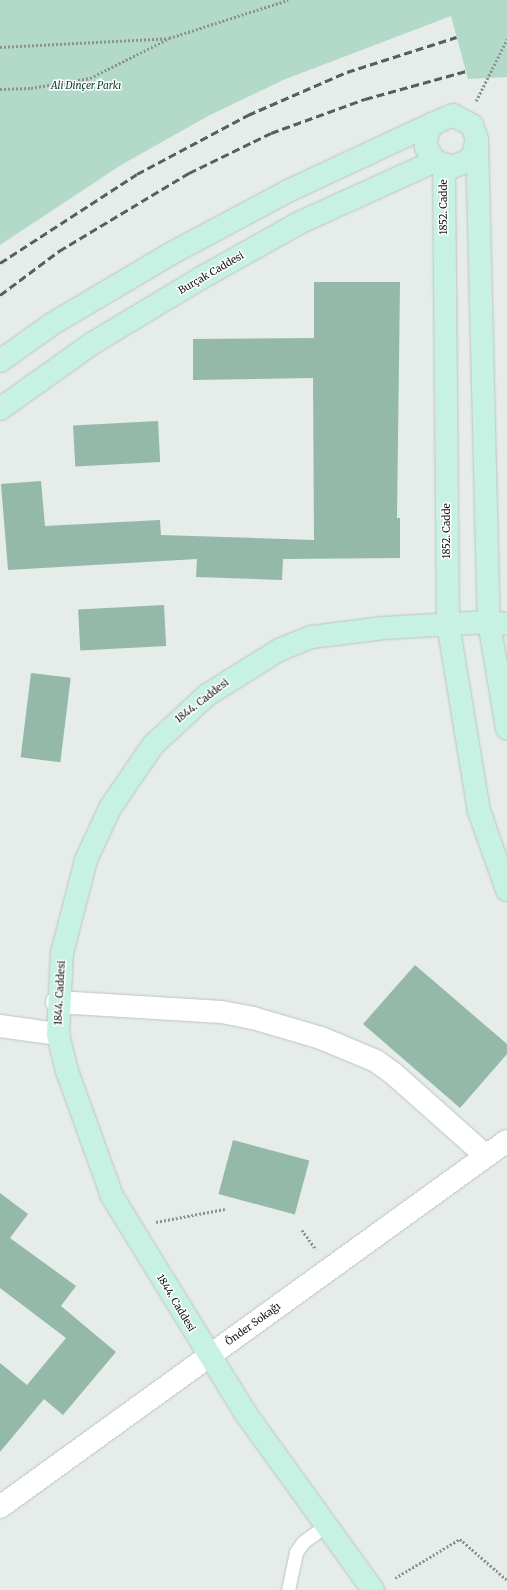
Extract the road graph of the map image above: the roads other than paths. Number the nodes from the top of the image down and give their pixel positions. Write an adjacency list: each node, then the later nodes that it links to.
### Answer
1 (432, 124): 2 (street); 3 (street); 4 (street)
2 (478, 140): 3 (street); 6 (street)
3 (440, 163): 5 (street, Burçak Caddesi); 7 (street, 1852. Cadde)
4 (0, 361)
5 (0, 409)
6 (498, 623): 7 (street, 1844. Caddesi); 8 (street)
7 (448, 624): 9 (street, 1852. Cadde); 10 (street, 1844. Caddesi)
8 (507, 728)
9 (507, 890)
10 (57, 1002): 12 (street, 1844. Caddesi); 14 (street)
11 (0, 1026): 12 (street)
12 (58, 1034): 15 (street, 1844. Caddesi)
13 (507, 1141): 14 (street, Önder Sokağı)
14 (486, 1156): 15 (street, Önder Sokağı)
15 (208, 1357): 16 (street, Önder Sokağı); 17 (street, 1844. Caddesi)
16 (0, 1507)
17 (326, 1525): 18 (street, 1844. Caddesi); 19 (lane)
18 (381, 1586)
19 (288, 1590)

